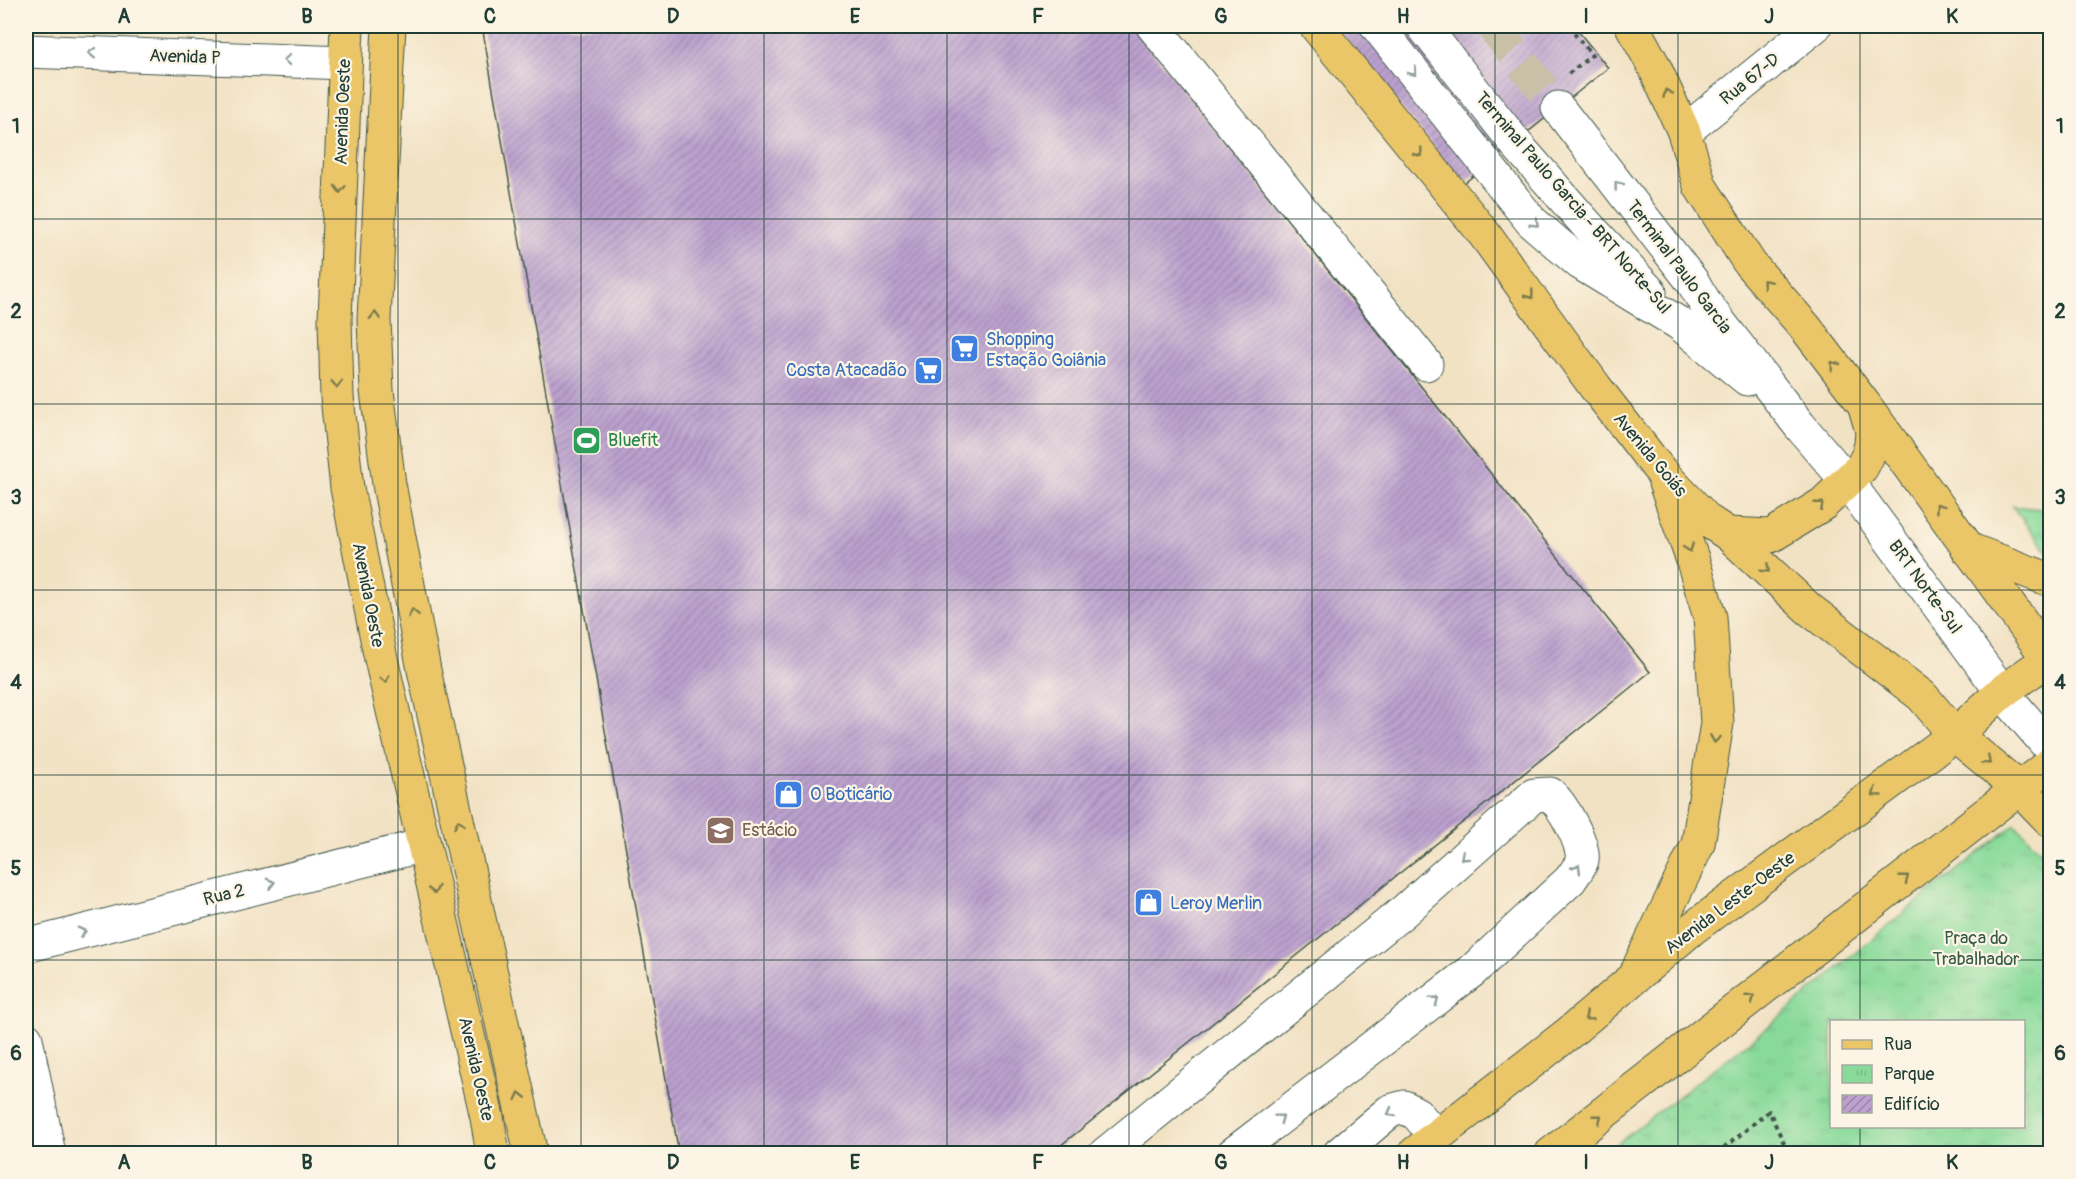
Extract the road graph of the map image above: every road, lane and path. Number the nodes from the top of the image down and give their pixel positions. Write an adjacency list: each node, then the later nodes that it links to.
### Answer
1 (347, 26): 10 (main road, Avenida Oeste)
2 (389, 26): 36 (main road, Avenida Oeste, one-way to 2)
3 (1153, 26): 14 (street)
4 (1316, 26): 17 (main road, Avenida Goiás, one-way to 17)
5 (1377, 26): 13 (street, Terminal Paulo Garcia - BRT Norte-Sul, one-way to 13)
6 (1423, 26): 13 (street, Terminal Paulo Garcia - BRT Norte-Sul)
7 (1632, 26): 12 (main road, one-way to 7)
8 (1815, 26): 12 (street, Rua 67-D)
9 (26, 51): 10 (street, Avenida P, one-way to 9)
10 (345, 63): 29 (main road, Avenida Oeste, one-way to 29)
11 (1558, 108): 16 (street, Terminal Paulo Garcia, one-way to 11)
12 (1684, 132): 15 (main road, one-way to 12)
13 (1680, 324): 16 (street, Terminal Paulo Garcia - BRT Norte-Sul)
14 (1426, 364)
15 (1864, 404): 18 (main road); 20 (main road, one-way to 15)
16 (1800, 426): 18 (street, BRT Norte-Sul)
17 (1662, 473): 19 (main road, Avenida Goiás); 31 (main road, one-way to 31)
18 (1847, 481): 19 (main road, one-way to 18); 23 (street, BRT Norte-Sul)
19 (1728, 534): 24 (main road, Avenida Goiás, one-way to 24)
20 (1968, 549): 21 (main road); 22 (main road)
21 (2050, 580)
22 (2050, 659): 23 (main road, Avenida Leste-Oeste)
23 (2002, 692): 24 (main road, Avenida Leste-Oeste); 25 (street, BRT Norte-Sul)
24 (1955, 735): 27 (main road, Avenida Goiás, one-way to 27); 31 (main road, Avenida Leste-Oeste, one-way to 31)
25 (2050, 748)
26 (2050, 764): 27 (main road)
27 (2019, 788): 28 (main road, Avenida Goiás); 40 (main road, one-way to 27)
28 (2050, 820)
29 (424, 845): 30 (street, Rua 2, one-way to 29); 35 (main road, Avenida Oeste, one-way to 35)
30 (26, 946)
31 (1633, 979): 33 (main road, Avenida Leste-Oeste, one-way to 33)
32 (26, 1038): 34 (street)
33 (1424, 1145): 39 (street, one-way to 39)
34 (49, 1154)
35 (493, 1154)
36 (531, 1154)
37 (1105, 1154): 38 (street, one-way to 37)
38 (1233, 1154)
39 (1339, 1154)
40 (1551, 1154)
41 (1717, 1154): 42 (path)
42 (1789, 1154)

